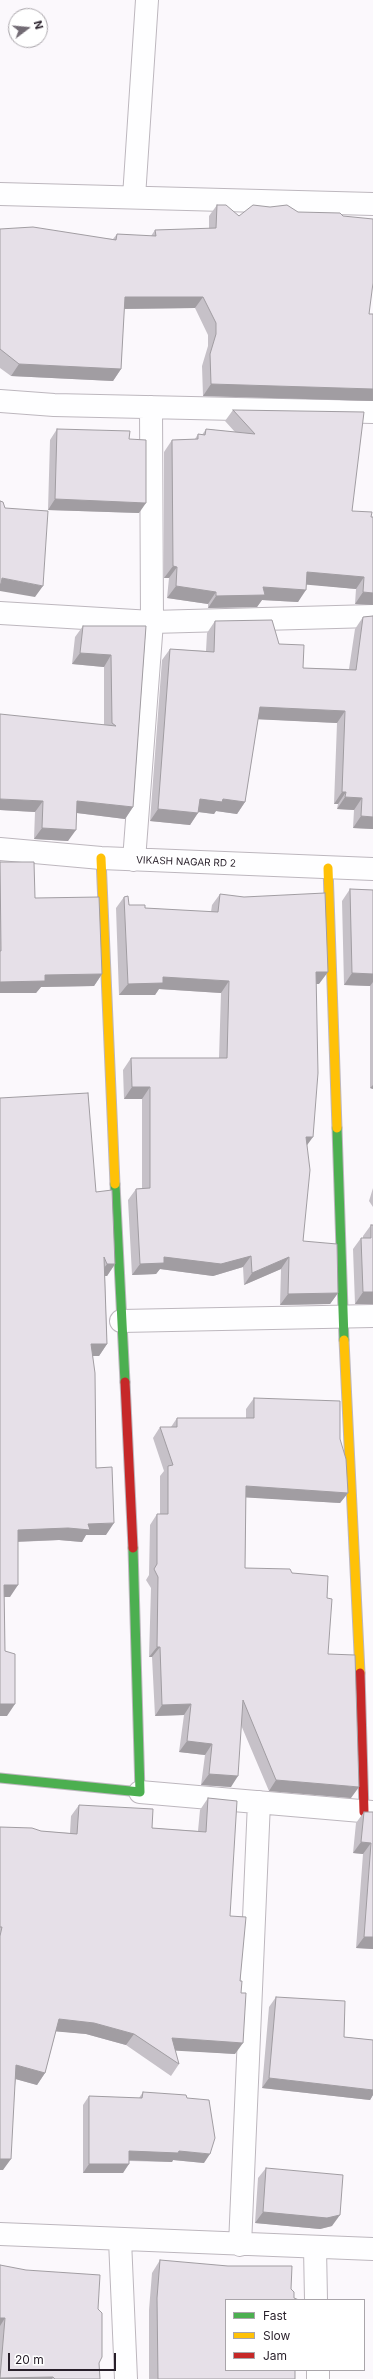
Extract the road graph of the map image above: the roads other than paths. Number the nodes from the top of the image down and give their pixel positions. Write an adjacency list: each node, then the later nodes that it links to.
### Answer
1 (147, 0): 3 (street)
2 (0, 194): 3 (street)
3 (134, 197): 4 (street)
4 (373, 204)
5 (0, 401): 6 (street)
6 (152, 407): 7 (street); 10 (street)
7 (373, 412)
8 (0, 613): 10 (street)
9 (373, 616): 10 (street)
10 (152, 622): 13 (street)
11 (0, 849): 12 (street, VIKASH NAGAR RD 2)
12 (101, 858): 13 (street, VIKASH NAGAR RD 2); 18 (street)
13 (134, 860): 14 (street, VIKASH NAGAR RD 2)
14 (328, 868): 15 (street, VIKASH NAGAR RD 2); 16 (street)
15 (373, 868)
16 (343, 1316): 17 (street); 18 (street); 22 (street)
17 (373, 1316)
18 (121, 1321): 20 (street)
19 (0, 1778): 20 (street)
20 (140, 1792): 21 (street)
21 (259, 1802): 22 (street); 25 (street)
22 (369, 1812)
23 (0, 2234): 24 (street)
24 (120, 2240): 25 (street); 29 (street)
25 (240, 2245): 26 (street)
26 (315, 2248): 27 (street); 28 (street)
27 (373, 2249)
28 (316, 2299)
29 (126, 2379)

